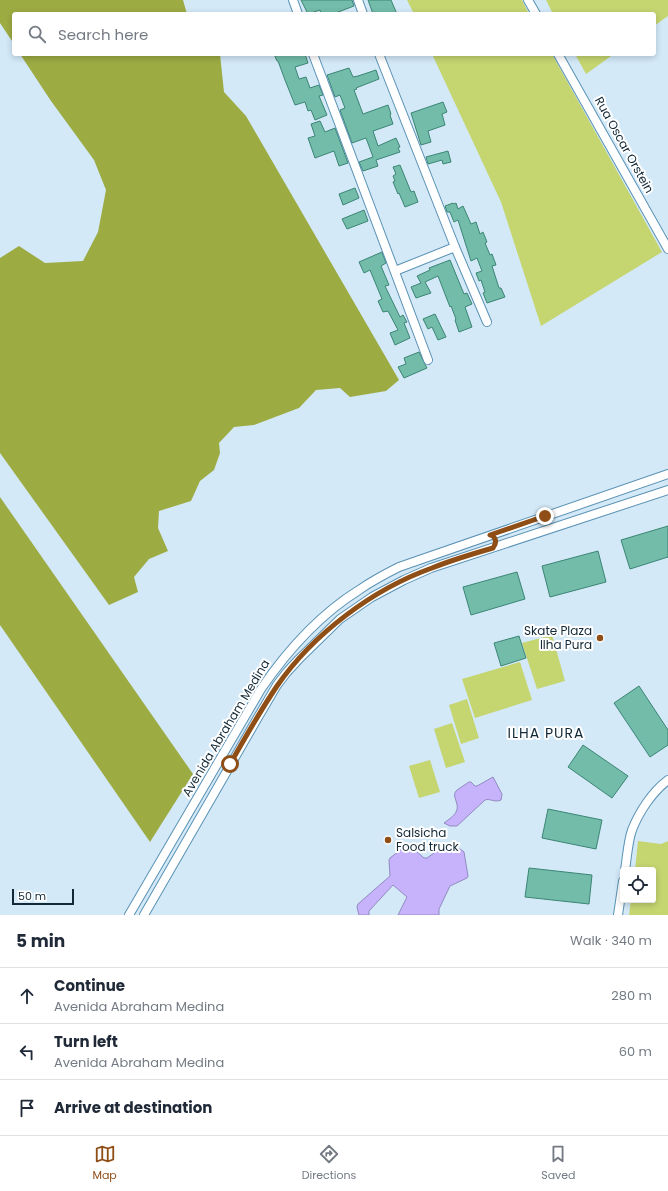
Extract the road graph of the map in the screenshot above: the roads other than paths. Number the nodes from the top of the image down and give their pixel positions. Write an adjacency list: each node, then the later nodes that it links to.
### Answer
1 (293, 0): 4 (street)
2 (358, 0): 5 (street)
3 (528, 0): 6 (street)
4 (297, 12)
5 (362, 12)
6 (535, 12)
7 (314, 56): 12 (street)
8 (380, 56): 10 (street)
9 (559, 56): 11 (street, Rua Oscar Orstein)
10 (454, 247): 12 (street); 13 (street)
11 (668, 249)
12 (395, 271): 14 (street)
13 (487, 322)
14 (428, 360)
15 (668, 474): 17 (street, Avenida Abraham Medina)
16 (668, 490): 19 (street, Avenida Abraham Medina)
17 (507, 529): 18 (street, Avenida Abraham Medina); 19 (street)
18 (490, 535): 20 (street); 24 (street, Avenida Abraham Medina)
19 (511, 542): 20 (street, Avenida Abraham Medina)
20 (493, 548): 25 (street, Avenida Abraham Medina)
21 (668, 780): 22 (street)
22 (626, 867)
23 (620, 901): 26 (street)
24 (129, 915)
25 (144, 915)
26 (618, 915)

